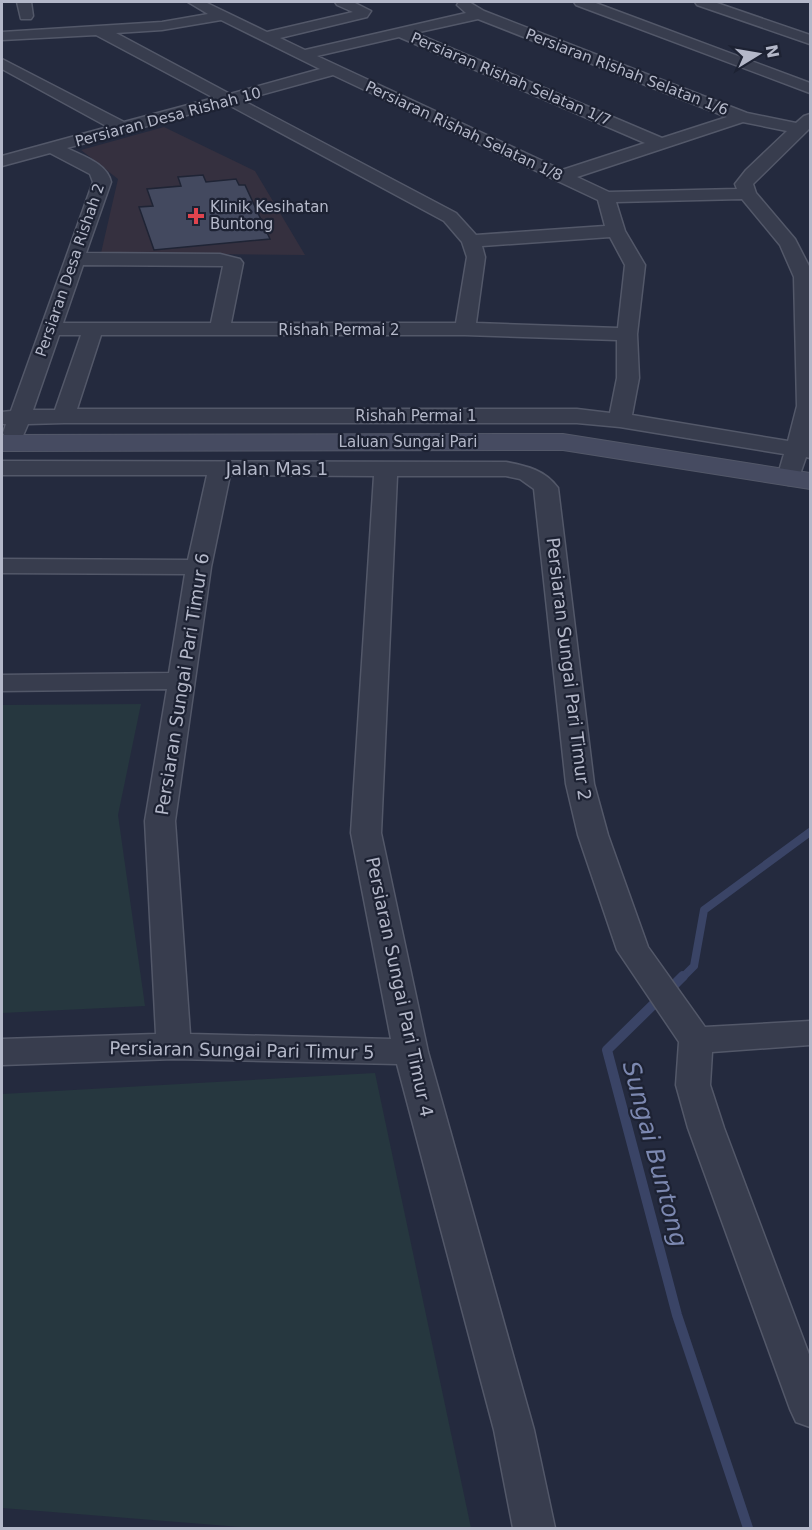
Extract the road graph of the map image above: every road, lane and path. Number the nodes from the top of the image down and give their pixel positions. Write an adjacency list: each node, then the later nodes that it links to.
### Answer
1 (195, 2): 7 (street, Persiaran Rishah Selatan 1/8)
2 (342, 2): 11 (street)
3 (461, 2): 6 (street, Persiaran Rishah Selatan 1/6)
4 (581, 2): 16 (street)
5 (702, 2): 12 (street)
6 (479, 14): 9 (street, Persiaran Rishah Selatan 1/7); 18 (street, Persiaran Rishah Selatan 1/6)
7 (220, 16): 8 (street); 11 (street, Persiaran Rishah Selatan 1/8)
8 (99, 30): 10 (street); 17 (street)
9 (400, 32): 13 (street); 21 (street, Persiaran Rishah Selatan 1/7)
10 (2, 36)
11 (264, 37): 13 (street, Persiaran Rishah Selatan 1/8)
12 (810, 40)
13 (302, 55): 15 (street, Persiaran Rishah Selatan 1/8)
14 (2, 63): 20 (street)
15 (334, 70): 17 (street, Persiaran Desa Rishah 10); 24 (street, Persiaran Rishah Selatan 1/8)
16 (810, 88)
17 (231, 99): 20 (street, Persiaran Desa Rishah 10); 28 (street)
18 (742, 117): 19 (street, Persiaran Rishah Selatan 1/6); 21 (street)
19 (805, 124): 25 (street)
20 (124, 129): 22 (street, Persiaran Desa Rishah 10)
21 (662, 144): 24 (street)
22 (53, 148): 23 (street, Persiaran Desa Rishah 10); 29 (street, Persiaran Desa Rishah 2)
23 (2, 161)
24 (561, 176): 26 (street, Persiaran Rishah Selatan 1/8)
25 (747, 195): 26 (street, Persiaran Rishah Selatan 1/8); 30 (street)
26 (606, 197): 27 (street)
27 (616, 231): 28 (street); 35 (street)
28 (471, 241): 33 (street)
29 (74, 259): 31 (street, Persiaran Desa Rishah 2); 34 (street)
30 (807, 277): 36 (street)
31 (50, 328): 32 (street, Rishah Permai 2); 38 (street, Persiaran Desa Rishah 2)
32 (93, 329): 34 (street, Rishah Permai 2); 37 (street)
33 (465, 329): 34 (street, Rishah Permai 2); 35 (street, Rishah Permai 2)
34 (220, 330)
35 (627, 334): 39 (street)
36 (809, 362): 41 (street)
37 (64, 416): 38 (street, Rishah Permai 1); 39 (street, Rishah Permai 1)
38 (10, 418): 40 (street, Persiaran Desa Rishah 2)
39 (620, 420): 41 (street, Rishah Permai 1)
40 (6, 443): 45 (main road, Laluan Sungai Pari)
41 (804, 450): 45 (street)
42 (2, 468): 43 (street, Jalan Mas 1)
43 (220, 468): 44 (street, Jalan Mas 1); 48 (street, Persiaran Sungai Pari Timur 6)
44 (386, 469): 46 (street, Jalan Mas 1); 55 (street, Persiaran Sungai Pari Timur 4)
45 (800, 479)
46 (546, 489): 52 (street, Persiaran Sungai Pari Timur 2)
47 (2, 566): 48 (street)
48 (199, 567): 49 (street, Persiaran Sungai Pari Timur 6)
49 (181, 681): 50 (street); 53 (street, Persiaran Sungai Pari Timur 6)
50 (2, 683)
51 (810, 1034): 52 (street)
52 (696, 1040): 56 (street)
53 (174, 1046): 54 (street, Persiaran Sungai Pari Timur 5); 55 (street, Persiaran Sungai Pari Timur 5)
54 (2, 1052)
55 (411, 1052): 57 (street, Persiaran Sungai Pari Timur 4)
56 (810, 1409)
57 (534, 1528)

